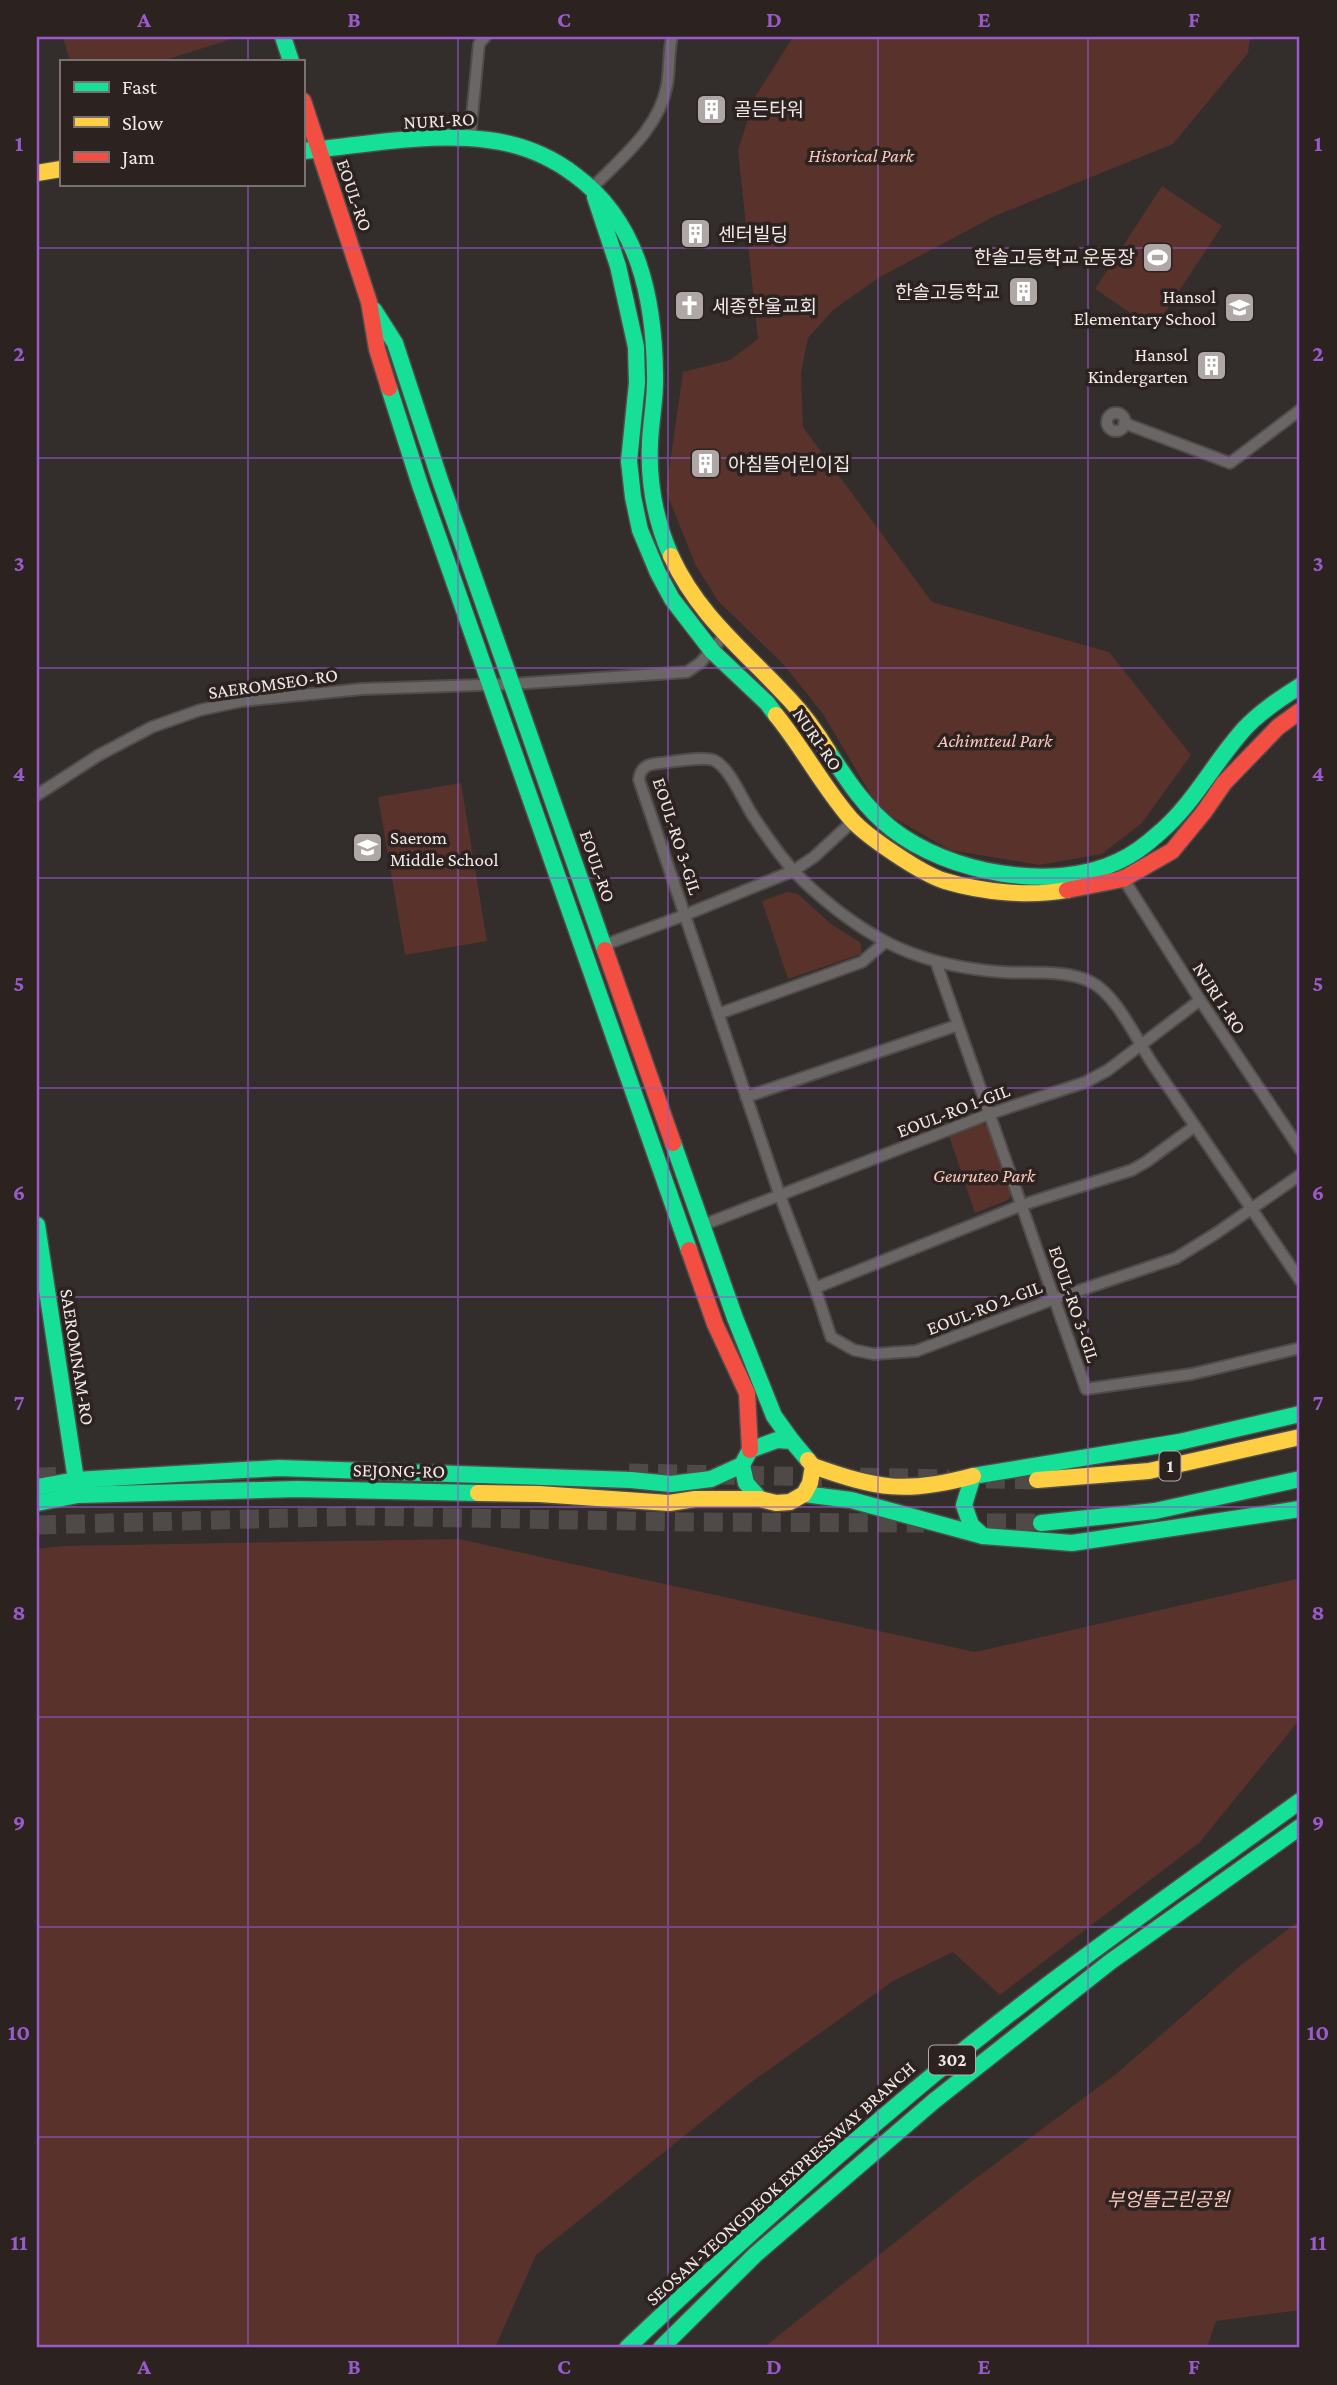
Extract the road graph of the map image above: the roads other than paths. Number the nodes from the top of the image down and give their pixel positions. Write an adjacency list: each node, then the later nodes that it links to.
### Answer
1 (283, 37): 5 (main road)
2 (468, 37): 4 (street)
3 (672, 37): 11 (street)
4 (482, 40): 7 (street)
5 (291, 60)
6 (304, 108): 8 (main road, EOUL-RO)
7 (470, 136): 8 (main road, NURI-RO); 11 (main road, NURI-RO)
8 (310, 151): 12 (main road, EOUL-RO)
9 (60, 169): 10 (main road)
10 (37, 173)
11 (592, 188): 15 (main road, NURI-RO); 16 (main road, NURI-RO)
12 (369, 302): 17 (main road, EOUL-RO); 18 (main road, EOUL-RO)
13 (1300, 410): 14 (street)
14 (1124, 423)
15 (725, 635): 16 (street, SAEROMSEO-RO); 23 (main road, NURI-RO)
16 (712, 651): 17 (street, SAEROMSEO-RO); 22 (main road, NURI-RO)
17 (512, 684): 18 (street, SAEROMSEO-RO); 28 (main road, EOUL-RO)
18 (490, 685): 21 (street, SAEROMSEO-RO); 51 (main road, EOUL-RO)
19 (1300, 686): 23 (main road, NURI-RO)
20 (1300, 711): 25 (main road, NURI-RO)
21 (38, 795)
22 (853, 821): 24 (street); 25 (main road, NURI-RO)
23 (1115, 864): 25 (street, NURI 1-RO)
24 (793, 871): 26 (street, EOUL-RO 3-GIL); 26 (street, EOUL-RO 3-GIL); 27 (street, EOUL-RO 3-GIL)
25 (1124, 879): 30 (street, NURI 1-RO)
26 (685, 915): 28 (street); 31 (street, EOUL-RO 3-GIL)
27 (884, 943): 29 (street, EOUL-RO 3-GIL); 31 (street)
28 (604, 945): 43 (main road, EOUL-RO)
29 (936, 962): 32 (street, EOUL-RO 3-GIL); 33 (street, EOUL-RO 3-GIL)
30 (1200, 1000): 33 (street, EOUL-RO 1-GIL); 37 (street, NURI 1-RO)
31 (718, 1014): 34 (street, EOUL-RO 3-GIL)
32 (958, 1025): 34 (street); 35 (street, EOUL-RO 3-GIL)
33 (1140, 1045): 35 (street, EOUL-RO 1-GIL); 36 (street, EOUL-RO 3-GIL)
34 (746, 1097): 39 (street, EOUL-RO 3-GIL)
35 (989, 1114): 39 (street, EOUL-RO 1-GIL); 40 (street, EOUL-RO 3-GIL)
36 (1195, 1126): 40 (street); 41 (street, EOUL-RO 3-GIL)
37 (1300, 1149)
38 (1300, 1175): 41 (street, EOUL-RO 2-GIL)
39 (780, 1196): 43 (street, EOUL-RO 1-GIL); 45 (street, EOUL-RO 2-GIL)
40 (1022, 1205): 45 (street); 46 (street, EOUL-RO 3-GIL)
41 (1252, 1209): 44 (street, EOUL-RO 3-GIL); 46 (street, EOUL-RO 2-GIL)
42 (37, 1225): 58 (main road, SAEROMNAM-RO)
43 (703, 1225): 50 (main road, EOUL-RO)
44 (1300, 1280)
45 (815, 1288): 46 (street, EOUL-RO 2-GIL)
46 (1055, 1299): 47 (street, EOUL-RO 3-GIL)
47 (1300, 1348)
48 (1300, 1414): 54 (main road)
49 (1300, 1437): 56 (main road, 1)
50 (792, 1441): 51 (main road); 53 (main road)
51 (750, 1450): 52 (main road)
52 (742, 1465): 58 (main road, SEJONG-RO); 60 (main road)
53 (813, 1465): 54 (main road); 59 (main road)
54 (974, 1475): 64 (main road)
55 (1300, 1479): 63 (main road, 1)
56 (1037, 1480)
57 (37, 1487): 58 (main road, SEJONG-RO)
58 (77, 1487): 60 (main road, SEJONG-RO); 61 (main road, SEJONG-RO)
59 (804, 1494): 60 (main road, SEJONG-RO); 64 (main road, SEJONG-RO)
60 (760, 1499)
61 (37, 1503)
62 (1300, 1509): 64 (main road, SEJONG-RO)
63 (1041, 1523)
64 (983, 1536)
65 (1300, 1801): 67 (main road, SEOSAN-YEONGDEOK EXPRESSWAY BRANCH / 302)
66 (1300, 1828): 68 (main road, SEOSAN-YEONGDEOK EXPRESSWAY BRANCH / 302)
67 (627, 2348)
68 (661, 2348)

